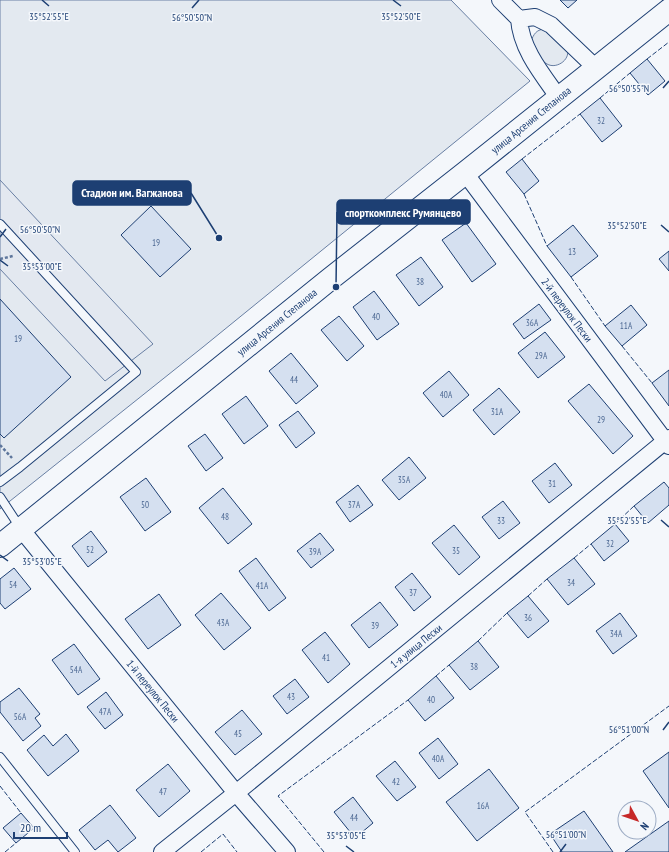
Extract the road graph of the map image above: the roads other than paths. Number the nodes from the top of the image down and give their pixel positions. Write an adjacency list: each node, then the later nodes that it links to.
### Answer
1 (500, 0): 3 (street)
2 (669, 10): 4 (street, улица Арсения Степанова)
3 (519, 19): 4 (street); 5 (street)
4 (596, 68): 5 (street, улица Арсения Степанова)
5 (558, 98): 6 (street, улица Арсения Степанова)
6 (465, 173): 8 (street, 2-й переулок Пески); 11 (street, улица Арсения Степанова)
7 (0, 224): 9 (lane)
8 (668, 442): 14 (street, 1-я улица Пески)
9 (0, 482)
10 (0, 497): 11 (lane)
11 (21, 529): 12 (street, улица Арсения Степанова); 14 (street, 1-й переулок Пески)
12 (0, 546)
13 (0, 757): 15 (lane)
14 (236, 794): 16 (street, 1-я улица Пески); 17 (street, 1-й переулок Пески)
15 (75, 852)
16 (162, 852)
17 (287, 852)

